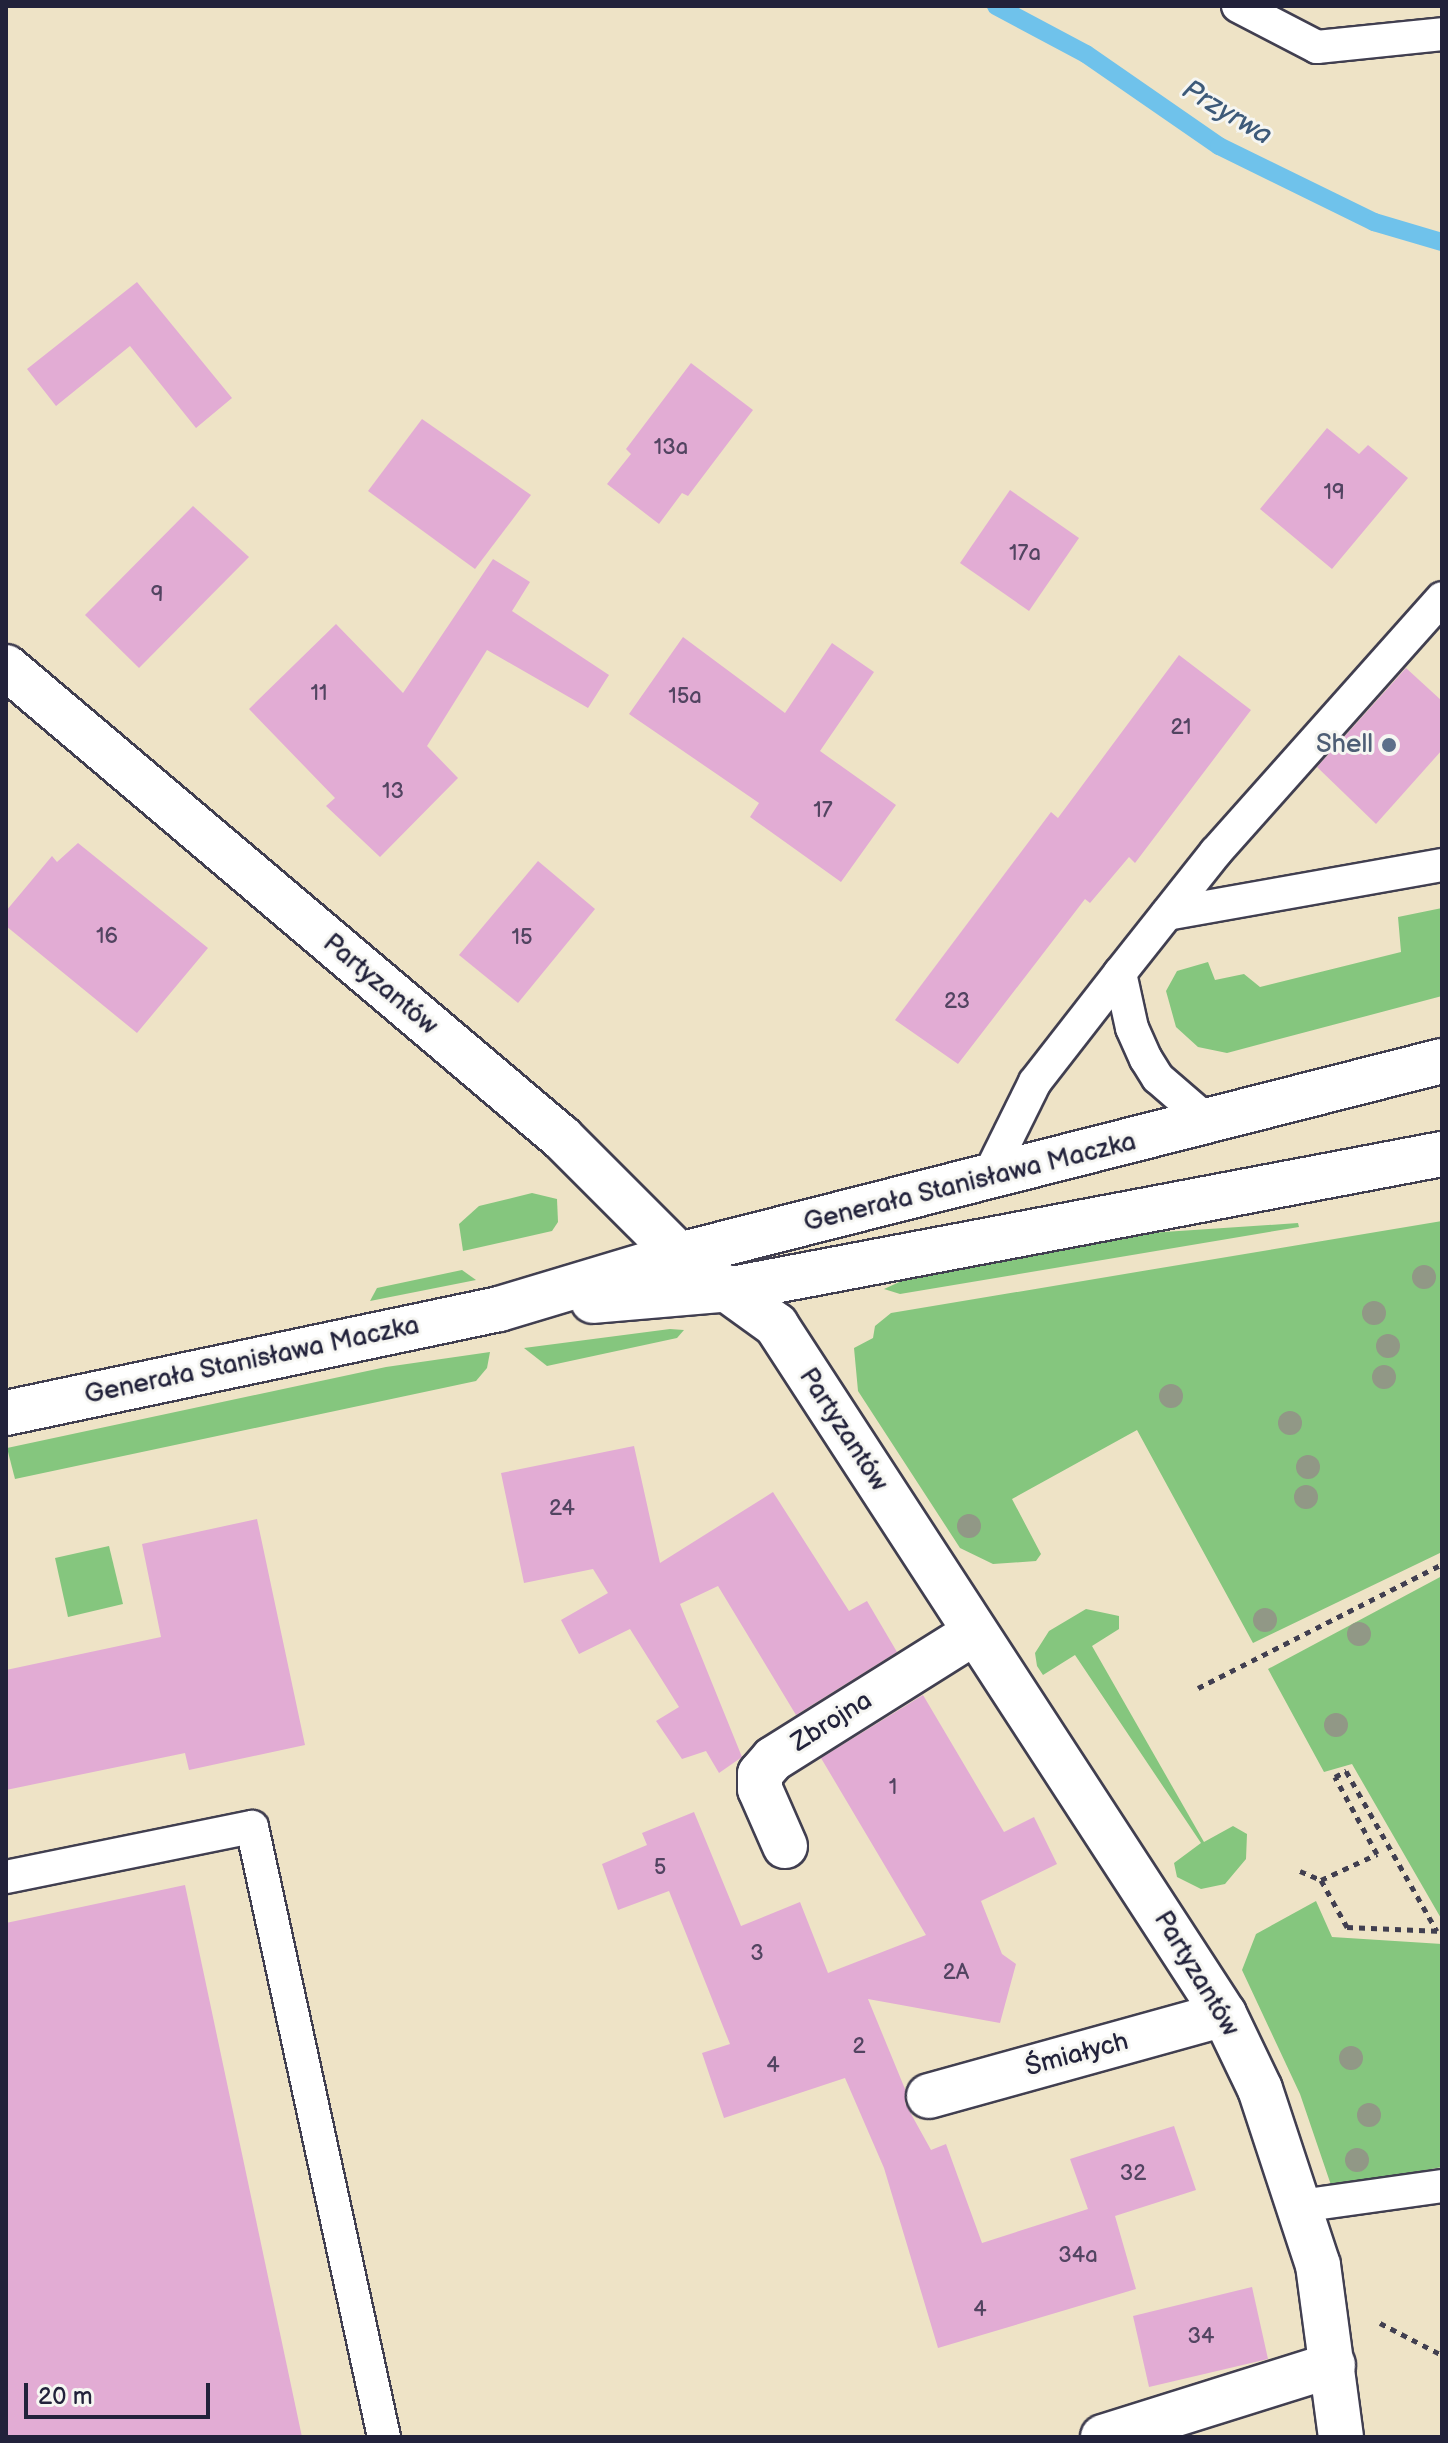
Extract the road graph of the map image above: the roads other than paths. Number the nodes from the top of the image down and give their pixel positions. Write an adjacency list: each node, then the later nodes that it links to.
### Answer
1 (1238, 6): 2 (lane)
2 (1442, 34)
3 (1442, 598): 6 (lane)
4 (6, 667): 12 (street, Partyzantów)
5 (1442, 865): 6 (lane)
6 (1167, 914): 7 (lane)
7 (1120, 973): 9 (lane); 11 (lane)
8 (1442, 1061): 9 (street, Generała Stanisława Maczka)
9 (1210, 1123): 11 (street, Generała Stanisława Maczka)
10 (1442, 1154): 13 (street, Generała Stanisława Maczka)
11 (986, 1181): 12 (street, Generała Stanisława Maczka)
12 (679, 1255): 13 (street, Partyzantów); 14 (street, Generała Stanisława Maczka)
13 (732, 1289): 14 (street, Generała Stanisława Maczka); 16 (street, Partyzantów)
14 (499, 1309): 15 (street, Generała Stanisława Maczka)
15 (6, 1413)
16 (974, 1633): 17 (street, Zbrojna); 19 (street, Partyzantów)
17 (785, 1846)
18 (6, 1877): 24 (lane)
19 (1224, 2014): 20 (street, Śmiałych); 22 (street, Partyzantów)
20 (929, 2096)
21 (1442, 2186): 22 (lane)
22 (1300, 2206): 23 (street, Partyzantów)
23 (1333, 2365): 25 (street); 26 (street, Partyzantów)
24 (384, 2437)
25 (1103, 2437)
26 (1341, 2437)

